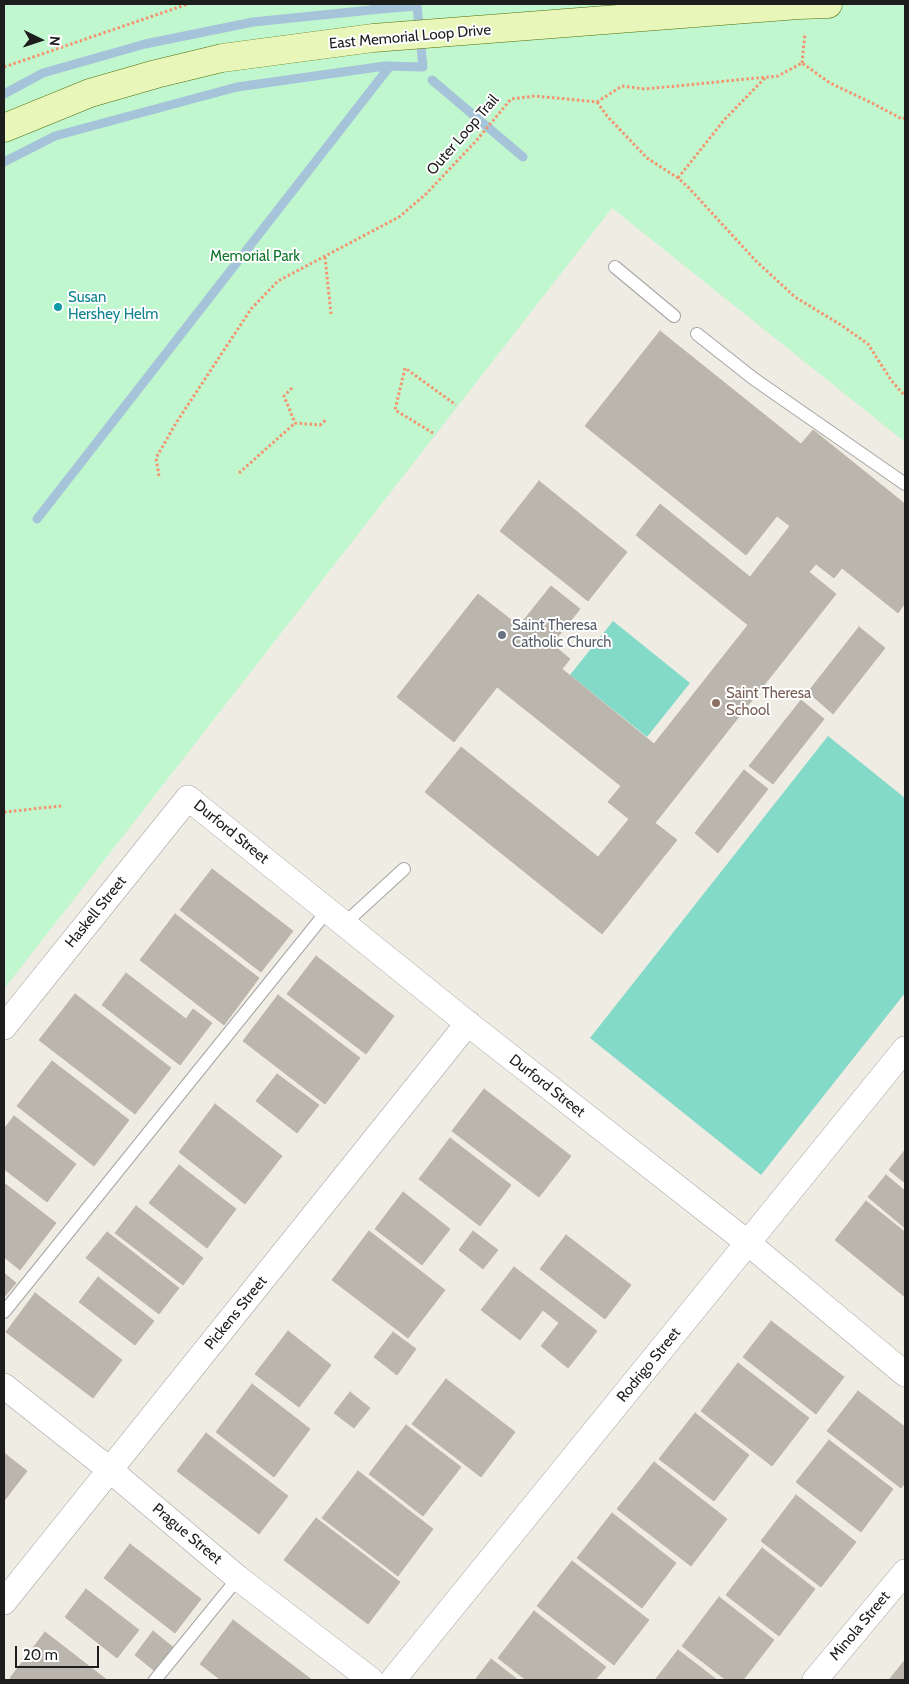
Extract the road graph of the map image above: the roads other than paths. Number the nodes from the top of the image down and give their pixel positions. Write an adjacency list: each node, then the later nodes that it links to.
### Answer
1 (828, 4): 2 (street, East Memorial Loop Drive)
2 (4, 128)
3 (615, 267): 4 (lane)
4 (674, 316)
5 (697, 334): 6 (lane)
6 (905, 484)
7 (188, 798): 9 (street, Durford Street); 11 (street, Haskell Street)
8 (404, 869): 9 (lane)
9 (336, 917): 10 (street, Durford Street); 14 (lane)
10 (468, 1023): 13 (street, Durford Street); 17 (street, Pickens Street)
11 (4, 1027)
12 (905, 1050): 13 (street, Rodrigo Street)
13 (748, 1243): 15 (street, Durford Street); 23 (street, Rodrigo Street)
14 (4, 1312)
15 (905, 1374)
16 (4, 1386): 17 (street, Prague Street)
17 (110, 1470): 19 (street, Prague Street); 20 (street, Pickens Street)
18 (905, 1572): 24 (street, Minola Street)
19 (238, 1578): 21 (lane); 22 (street, Prague Street)
20 (4, 1602)
21 (155, 1680)
22 (371, 1680)
23 (393, 1680)
24 (816, 1680)

